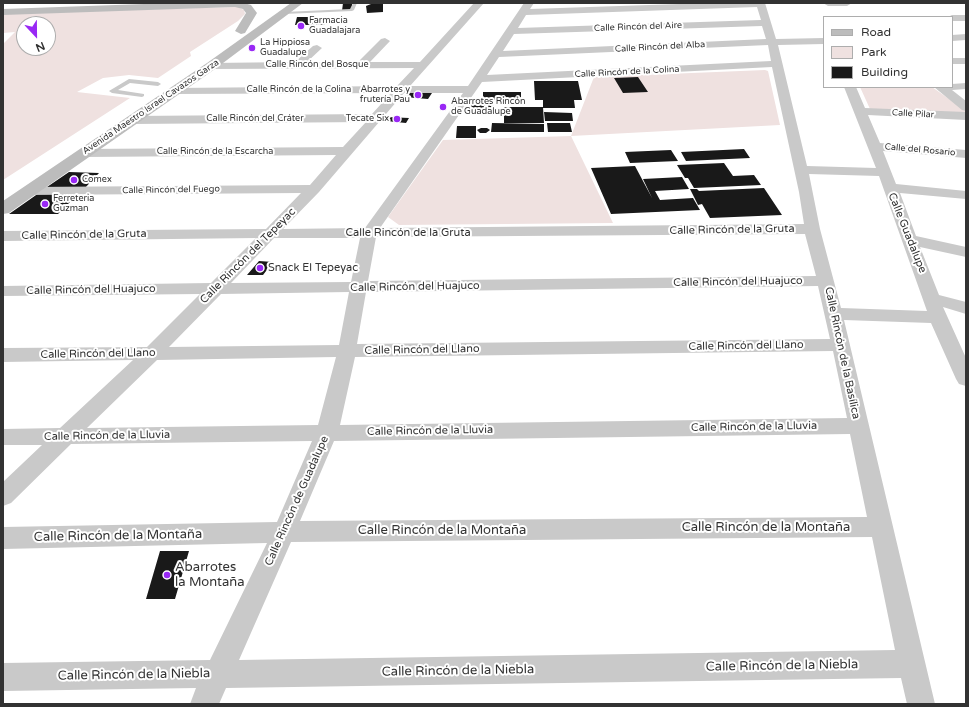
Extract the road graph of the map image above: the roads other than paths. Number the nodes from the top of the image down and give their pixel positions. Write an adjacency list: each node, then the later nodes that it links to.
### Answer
1 (71, 3): 9 (main road)
2 (165, 3): 11 (main road)
3 (298, 3): 12 (main road, Avenida Maestro Israel Cavazos Garza)
4 (479, 3): 32 (street, Calle Rincón del Tepeyac)
5 (837, 3): 6 (street); 10 (street)
6 (847, 3)
7 (354, 4): 12 (lane)
8 (760, 4): 13 (street); 17 (street, Calle Rincón de la Basílica)
9 (3, 5)
10 (826, 6)
11 (3, 8)
12 (283, 8): 18 (main road, Avenida Maestro Israel Cavazos Garza); 33 (main road, Avenida Maestro Israel Cavazos Garza)
13 (526, 8): 19 (street, Calle Rincón de Guadalupe)
14 (3, 12): 18 (main road)
15 (953, 18): 16 (street)
16 (966, 18)
17 (766, 23): 19 (street, Calle Rincón del Aire); 24 (street, Calle Rincón de la Basílica)
18 (241, 31): 34 (main road, Avenida Maestro Israel Cavazos Garza)
19 (511, 31): 26 (street, Calle Rincón de Guadalupe)
20 (966, 37): 21 (street)
21 (953, 38)
22 (823, 41): 24 (street, Calle Rincón del Alba)
23 (385, 42): 31 (street)
24 (772, 42): 26 (street, Calle Rincón del Alba); 29 (street, Calle Rincón de la Basílica)
25 (317, 48): 30 (street)
26 (496, 54): 36 (street, Calle Rincón de Guadalupe)
27 (966, 60): 28 (street)
28 (953, 61)
29 (776, 64): 36 (street, Calle Rincón de la Colina); 53 (street, Calle Rincón de la Basílica)
30 (298, 65): 31 (street, Calle Rincón del Bosque); 33 (street, Calle Rincón del Bosque)
31 (361, 65): 32 (street, Calle Rincón del Bosque)
32 (423, 65): 41 (street, Calle Rincón del Tepeyac)
33 (211, 66): 35 (main road, Avenida Maestro Israel Cavazos Garza)
34 (182, 70)
35 (167, 84): 41 (street, Calle Rincón de la Colina); 42 (main road, Avenida Maestro Israel Cavazos Garza); 42 (lane); 45 (main road, Avenida Maestro Israel Cavazos Garza)
36 (475, 84): 41 (street, Calle Rincón de la Colina); 62 (street, Calle Rincón de Guadalupe)
37 (966, 86): 38 (street)
38 (953, 87)
39 (850, 88): 44 (street, Calle Guadalupe)
40 (942, 88): 43 (street)
41 (400, 90): 47 (street, Calle Rincón del Tepeyac)
42 (142, 95): 45 (main road, Avenida Maestro Israel Cavazos Garza)
43 (966, 107)
44 (860, 110): 46 (street, Calle Pilar); 49 (street, Calle Guadalupe)
45 (129, 114): 47 (street, Calle Rincón del Cráter); 51 (main road, Avenida Maestro Israel Cavazos Garza)
46 (966, 116)
47 (376, 118): 50 (street, Calle Rincón del Tepeyac)
48 (103, 124): 51 (main road)
49 (875, 146): 52 (street, Calle del Rosario); 54 (street, Calle Guadalupe)
50 (346, 151): 51 (street, Calle Rincón de la Escarcha); 56 (street, Calle Rincón del Tepeyac)
51 (84, 153): 57 (main road, Avenida Maestro Israel Cavazos Garza)
52 (966, 154)
53 (801, 170): 54 (street); 60 (street, Calle Rincón de la Basílica)
54 (883, 172): 55 (street, Calle Guadalupe)
55 (890, 188): 58 (street); 64 (street, Calle Guadalupe)
56 (314, 189): 57 (street, Calle Rincón del Fuego); 61 (street, Calle Rincón del Tepeyac)
57 (28, 191): 59 (main road, Avenida Maestro Israel Cavazos Garza)
58 (966, 195)
59 (3, 209)
60 (812, 229): 62 (street, Calle Rincón de la Gruta); 66 (street, Calle Rincón de la Basílica)
61 (270, 233): 62 (street, Calle Rincón de la Gruta); 63 (street, Calle Rincón de la Gruta); 67 (street, Calle Rincón del Tepeyac)
62 (369, 233): 68 (street, Calle Rincón de Guadalupe)
63 (3, 236)
64 (911, 240): 65 (street); 70 (street, Calle Guadalupe)
65 (966, 252)
66 (826, 281): 68 (street, Calle Rincón del Huajuco); 72 (street, Calle Rincón de la Basílica)
67 (214, 288): 68 (street, Calle Rincón del Huajuco); 69 (street, Calle Rincón del Huajuco); 76 (street, Calle Rincón del Tepeyac)
68 (359, 288): 75 (street, Calle Rincón de Guadalupe)
69 (3, 291)
70 (933, 300): 71 (street); 73 (street, Calle Guadalupe)
71 (966, 308)
72 (834, 314): 73 (street); 74 (street, Calle Rincón de la Basílica)
73 (938, 317): 78 (street, Calle Guadalupe)
74 (840, 345): 75 (street, Calle Rincón del Llano); 79 (street, Calle Rincón de la Basílica)
75 (348, 351): 76 (street, Calle Rincón del Llano); 80 (street, Calle Rincón de Guadalupe)
76 (151, 354): 77 (street, Calle Rincón del Llano); 81 (street, Calle Rincón del Tepeyac)
77 (3, 355)
78 (966, 377)
79 (858, 426): 80 (street, Calle Rincón de la Lluvia); 84 (street, Calle Rincón de la Basílica)
80 (327, 432): 81 (street, Calle Rincón de la Lluvia); 85 (street, Calle Rincón de Guadalupe)
81 (64, 436): 82 (street, Calle Rincón de la Lluvia); 83 (street, Calle Rincón del Tepeyac)
82 (3, 437)
83 (3, 496)
84 (882, 527): 85 (street, Calle Rincón de la Montaña); 87 (street, Calle Rincón de la Basílica)
85 (284, 532): 86 (street, Calle Rincón de la Montaña); 88 (street, Calle Rincón de Guadalupe)
86 (3, 538)
87 (913, 664): 88 (street, Calle Rincón de la Niebla); 91 (street, Calle Rincón de la Basílica)
88 (218, 674): 89 (street, Calle Rincón de la Niebla); 90 (street, Calle Rincón de Guadalupe)
89 (3, 676)
90 (204, 704)
91 (921, 704)

